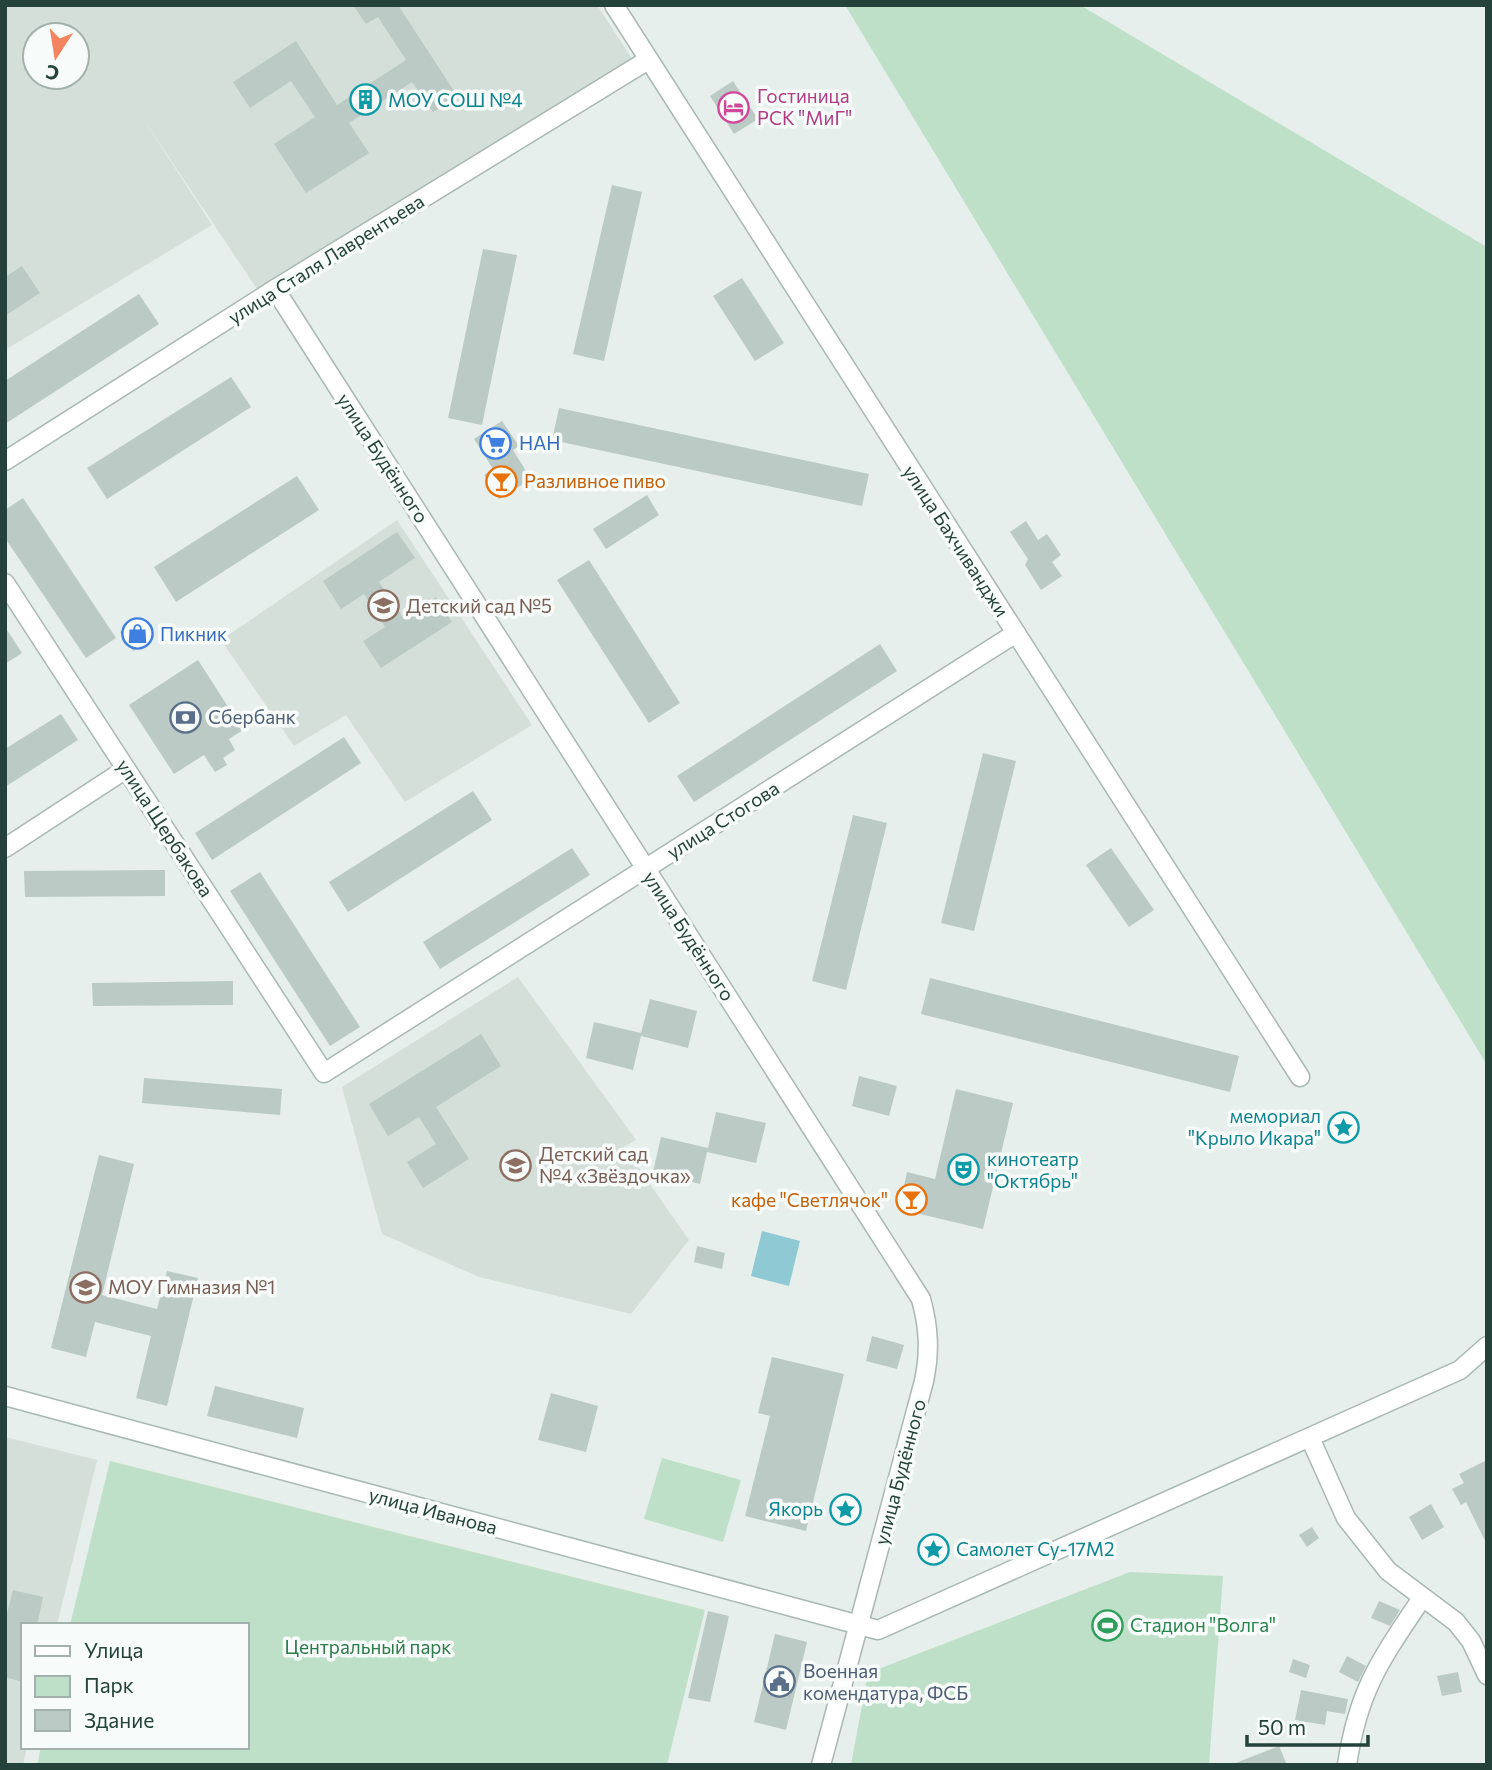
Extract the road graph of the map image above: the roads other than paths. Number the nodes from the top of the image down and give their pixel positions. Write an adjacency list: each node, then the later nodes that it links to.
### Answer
1 (614, 5): 2 (street, улица Бахчиванджи)
2 (648, 60): 3 (street, улица Сталя Лаврентьева); 6 (street, улица Бахчиванджи)
3 (275, 289): 4 (street, улица Сталя Лаврентьева); 9 (street, улица Будённого)
4 (5, 461)
5 (5, 583): 7 (street, улица Щербакова)
6 (1016, 634): 9 (street, улица Стогова); 11 (street, улица Бахчиванджи)
7 (126, 769): 8 (street); 10 (street, улица Щербакова)
8 (5, 848)
9 (646, 869): 10 (street, улица Стогова); 16 (street, улица Будённого)
10 (324, 1073)
11 (1300, 1077)
12 (1487, 1346): 14 (street, улица Иванова)
13 (5, 1396): 16 (street, улица Иванова)
14 (1310, 1438): 15 (street); 16 (street, улица Иванова)
15 (1422, 1598): 17 (street); 19 (street)
16 (860, 1626): 18 (street, улица Будённого)
17 (1487, 1675)
18 (821, 1765)
19 (1347, 1765)

